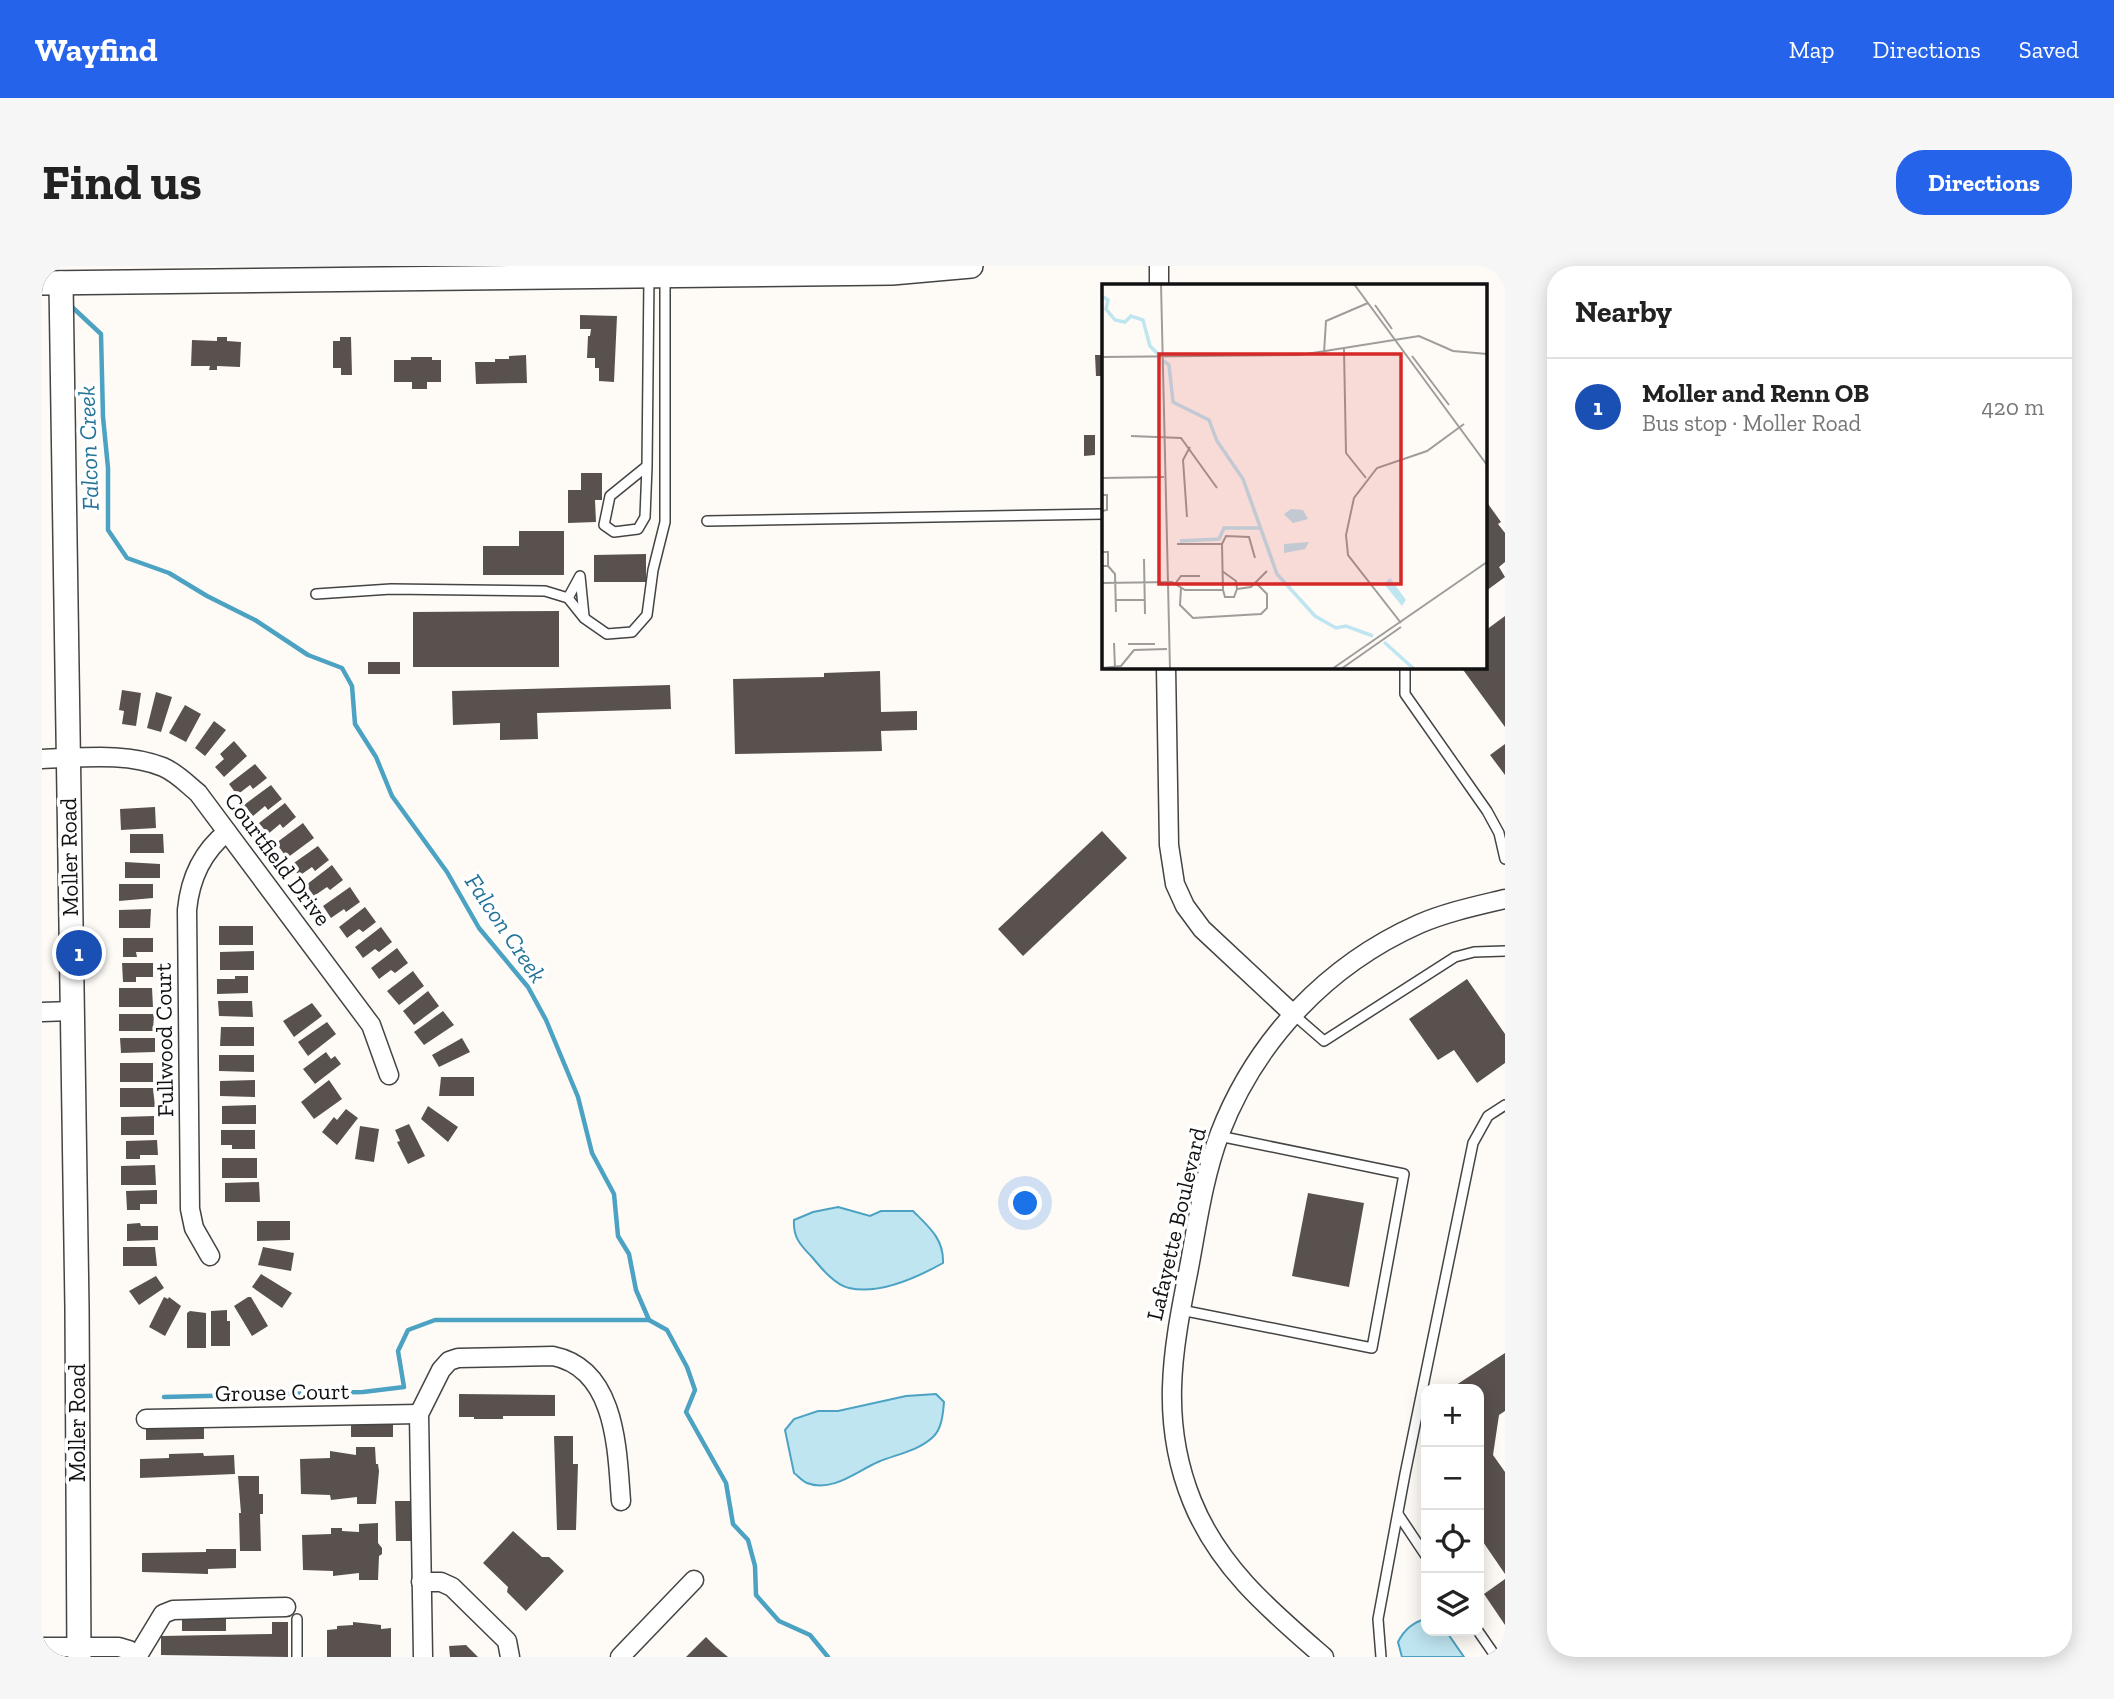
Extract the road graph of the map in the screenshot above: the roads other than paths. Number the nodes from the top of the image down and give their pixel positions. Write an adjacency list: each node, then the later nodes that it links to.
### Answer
1 (971, 266): 4 (street)
2 (1159, 266): 6 (street)
3 (380, 272): 4 (street); 5 (street)
4 (643, 273): 7 (lane); 12 (lane)
5 (54, 277): 15 (street, Moller Road)
6 (1159, 284)
7 (647, 466): 7 (lane)
8 (1102, 514): 9 (lane)
9 (706, 521)
10 (316, 594): 11 (lane)
11 (568, 598): 12 (lane); 12 (lane)
12 (584, 618)
13 (1166, 668): 23 (street)
14 (1405, 668): 18 (lane)
15 (68, 758): 16 (street, Courtfield Drive); 17 (street, Courtfield Drive); 21 (street, Moller Road)
16 (42, 759)
17 (227, 832): 24 (street, Courtfield Drive); 27 (street, Fullwood Court)
18 (1505, 859)
19 (1505, 899): 23 (street, Lafayette Boulevard)
20 (1505, 951): 23 (lane)
21 (72, 1011): 22 (street); 39 (street, Moller Road)
22 (42, 1012)
23 (1293, 1014): 26 (street, Lafayette Boulevard)
24 (389, 1075)
25 (1505, 1105): 32 (lane)
26 (1219, 1136): 28 (street, Lafayette Boulevard); 28 (lane)
27 (210, 1256)
28 (1181, 1310): 45 (street, Lafayette Boulevard)
29 (419, 1414): 30 (street, Grouse Court); 31 (street); 35 (street)
30 (146, 1419)
31 (621, 1501)
32 (1398, 1514): 33 (lane); 46 (lane)
33 (1421, 1548)
34 (694, 1580): 40 (street)
35 (421, 1582): 43 (street); 44 (street)
36 (292, 1613): 41 (street); 42 (lane)
37 (1481, 1636): 47 (lane)
38 (42, 1647): 39 (street)
39 (79, 1652): 41 (street)
40 (627, 1655)
41 (137, 1657)
42 (297, 1657)
43 (422, 1657)
44 (510, 1657)
45 (1324, 1657)
46 (1381, 1657)
47 (1496, 1657)

